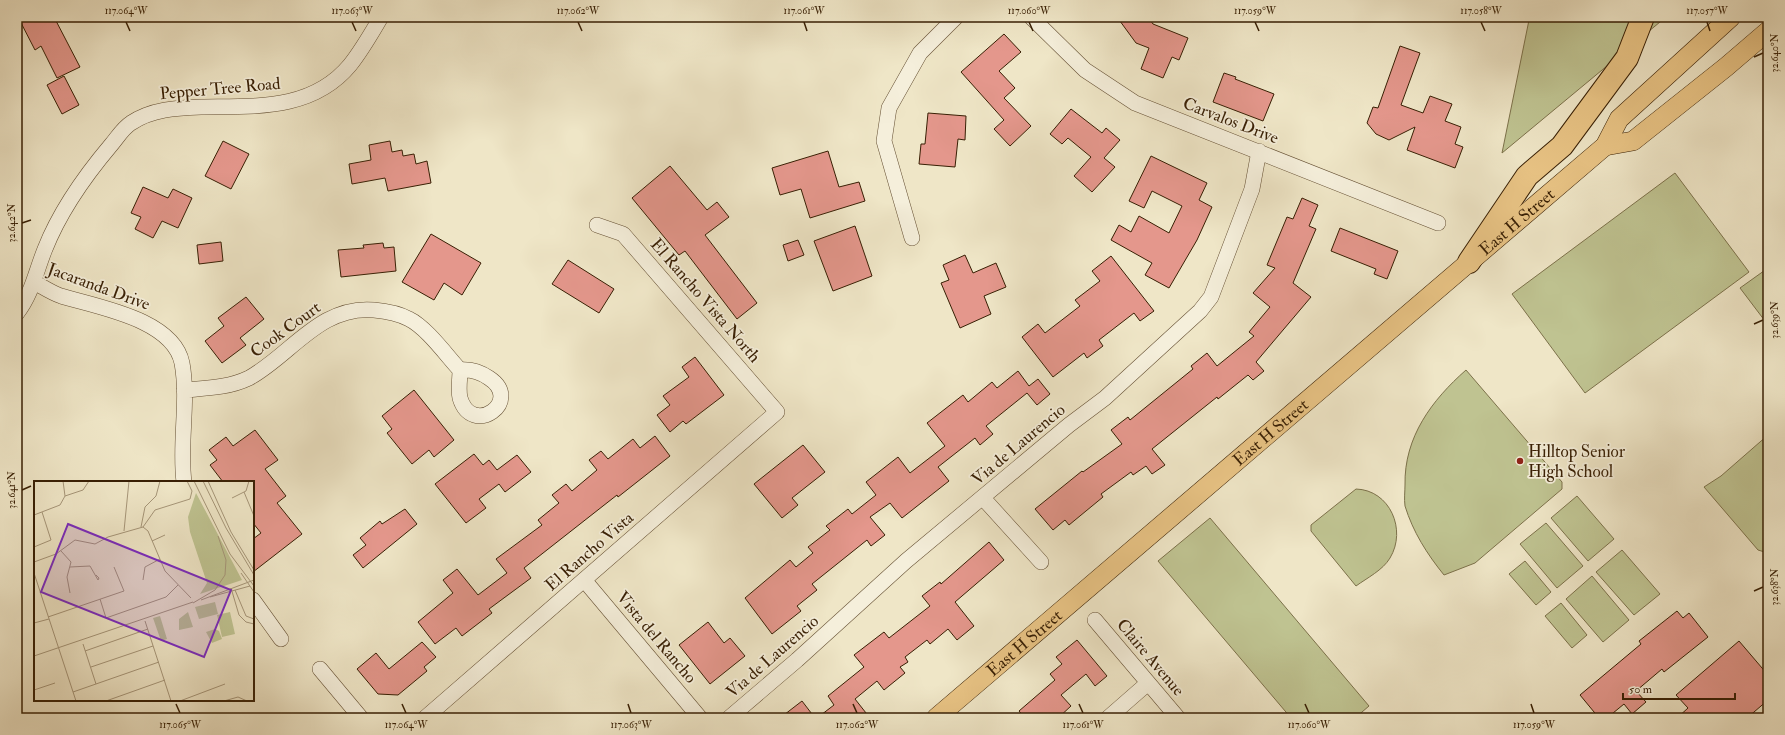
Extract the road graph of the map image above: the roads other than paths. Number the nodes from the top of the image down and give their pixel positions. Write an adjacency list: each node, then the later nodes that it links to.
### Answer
1 (381, 17): 13 (street, Pepper Tree Road)
2 (956, 17): 11 (street)
3 (1031, 17): 8 (street, Carvalos Drive)
4 (1643, 17): 12 (highway)
5 (1731, 17): 7 (main road, East H Street)
6 (1768, 31): 7 (main road)
7 (1605, 146): 12 (main road, East H Street)
8 (1259, 151): 9 (street, Carvalos Drive); 19 (street, Via de Laurencio)
9 (1438, 223)
10 (597, 225): 17 (street, El Rancho Vista North)
11 (912, 238)
12 (1469, 262): 31 (main road, East H Street)
13 (34, 282): 14 (street, Pepper Tree Road); 16 (street, Jacaranda Drive)
14 (17, 313)
15 (460, 370): 16 (street, Cook Court)
16 (184, 390): 18 (street, Jacaranda Drive)
17 (777, 412): 21 (street, El Rancho Vista)
18 (184, 481)
19 (983, 498): 20 (street); 30 (street, Via de Laurencio)
20 (1041, 562)
21 (585, 581): 28 (street, El Rancho Vista); 29 (street, Vista del Rancho)
22 (254, 601): 24 (street)
23 (1095, 620): 26 (street, Claire Avenue)
24 (281, 639)
25 (320, 669): 27 (street)
26 (1148, 683): 32 (street); 33 (street, Claire Avenue)
27 (361, 718)
28 (425, 718)
29 (700, 718)
30 (729, 718)
31 (936, 718)
32 (1108, 718)
33 (1178, 718)

